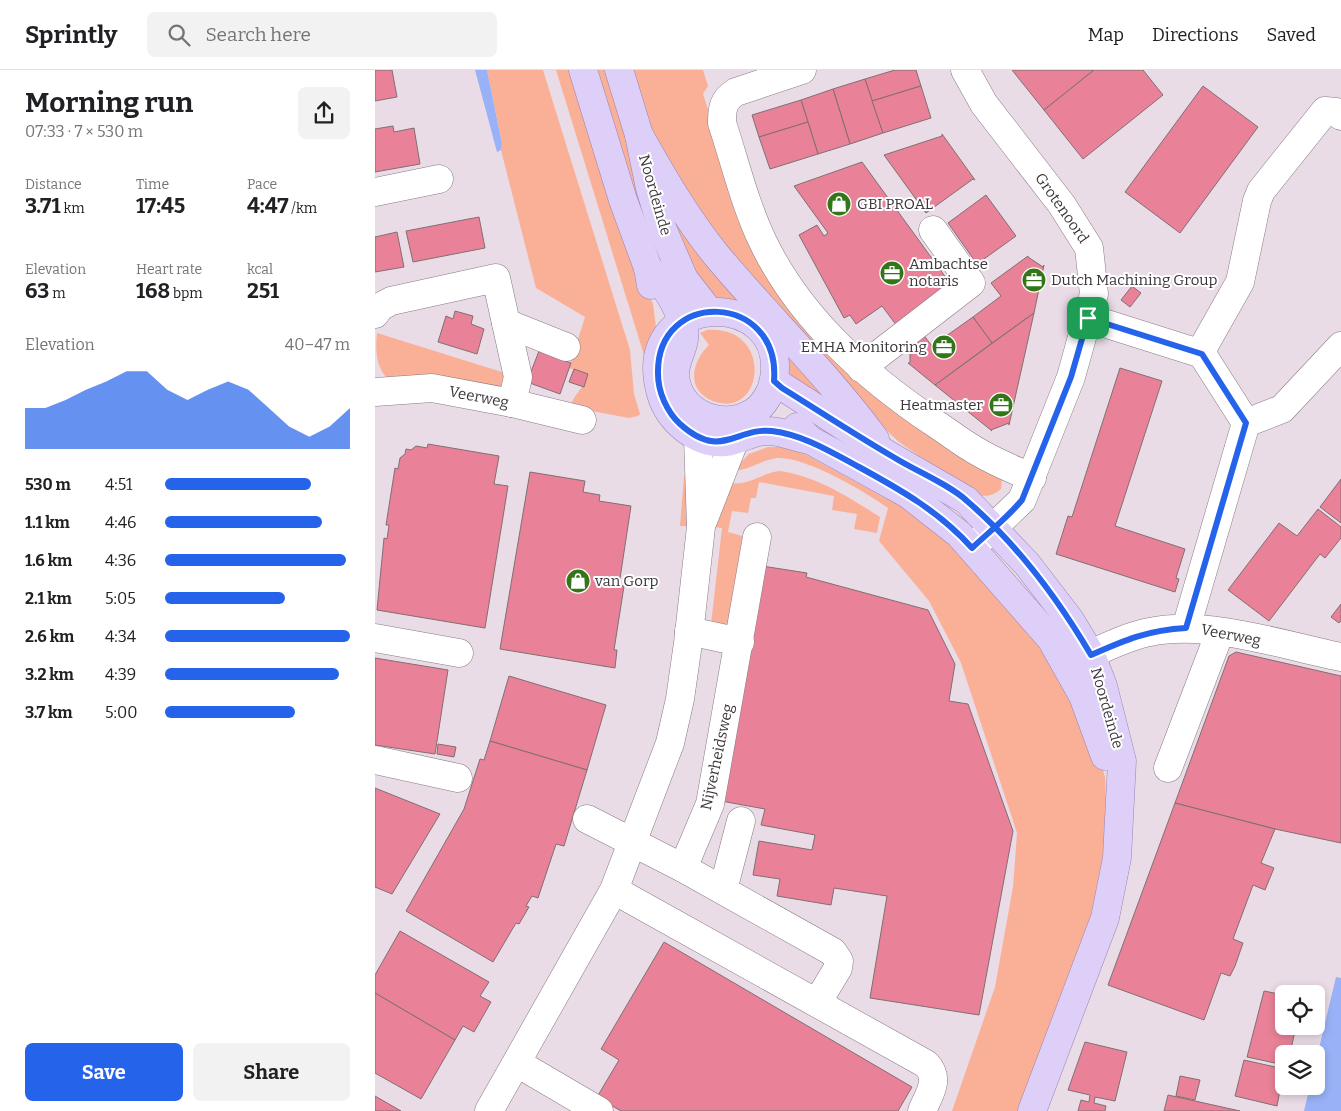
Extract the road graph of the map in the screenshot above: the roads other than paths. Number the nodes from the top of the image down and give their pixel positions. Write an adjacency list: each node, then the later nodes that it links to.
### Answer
1 (583, 70): 14 (main road, Noordeinde)
2 (619, 70): 6 (main road, Noordeinde)
3 (802, 70): 18 (street)
4 (965, 70): 12 (street, Grotenoord)
5 (1341, 116): 17 (street)
6 (639, 135): 10 (main road, Noordeinde); 26 (main road)
7 (439, 179): 8 (street)
8 (375, 192)
9 (933, 230): 18 (street)
10 (709, 311): 14 (main road); 19 (main road)
11 (375, 314): 13 (street)
12 (1088, 318): 17 (street); 27 (street, Grotenoord)
13 (507, 323): 16 (street); 21 (street)
14 (676, 327): 24 (main road); 25 (main road)
15 (1341, 346): 23 (street)
16 (566, 347)
17 (1202, 354): 23 (street)
18 (861, 368): 27 (street)
19 (774, 381): 24 (main road); 26 (main road, Noordeinde)
20 (375, 392): 21 (street, Veerweg)
21 (512, 403): 22 (street, Veerweg)
22 (581, 420)
23 (1246, 423): 32 (street)
24 (747, 425): 25 (main road); 28 (street); 31 (main road, Noordeinde)
25 (698, 437): 28 (street)
26 (885, 453): 29 (main road, Noordeinde)
27 (1032, 478): 29 (street, Grotenoord)
28 (701, 527): 33 (street)
29 (994, 527): 31 (street, Grotenoord); 39 (main road, Noordeinde)
30 (757, 537): 36 (street, Nijverheidsweg)
31 (972, 548): 39 (main road, Noordeinde)
32 (1186, 628): 34 (street, Veerweg); 39 (street, Veerweg)
33 (689, 631): 36 (street); 45 (street)
34 (1220, 632): 38 (street, Veerweg); 41 (street)
35 (375, 638): 37 (street)
36 (740, 642): 46 (street, Nijverheidsweg)
37 (459, 653)
38 (1341, 657)
39 (1079, 659): 54 (main road, Noordeinde)
40 (375, 760): 42 (street)
41 (1168, 768)
42 (458, 778)
43 (587, 819): 45 (street)
44 (741, 821): 48 (street)
45 (634, 843): 46 (street); 47 (street)
46 (683, 868): 48 (street)
47 (614, 890): 49 (street); 50 (street)
48 (723, 890): 49 (street)
49 (817, 1003): 53 (street)
50 (517, 1063): 51 (street); 52 (street)
51 (489, 1111)
52 (599, 1111)
53 (922, 1111)
54 (1032, 1111)

